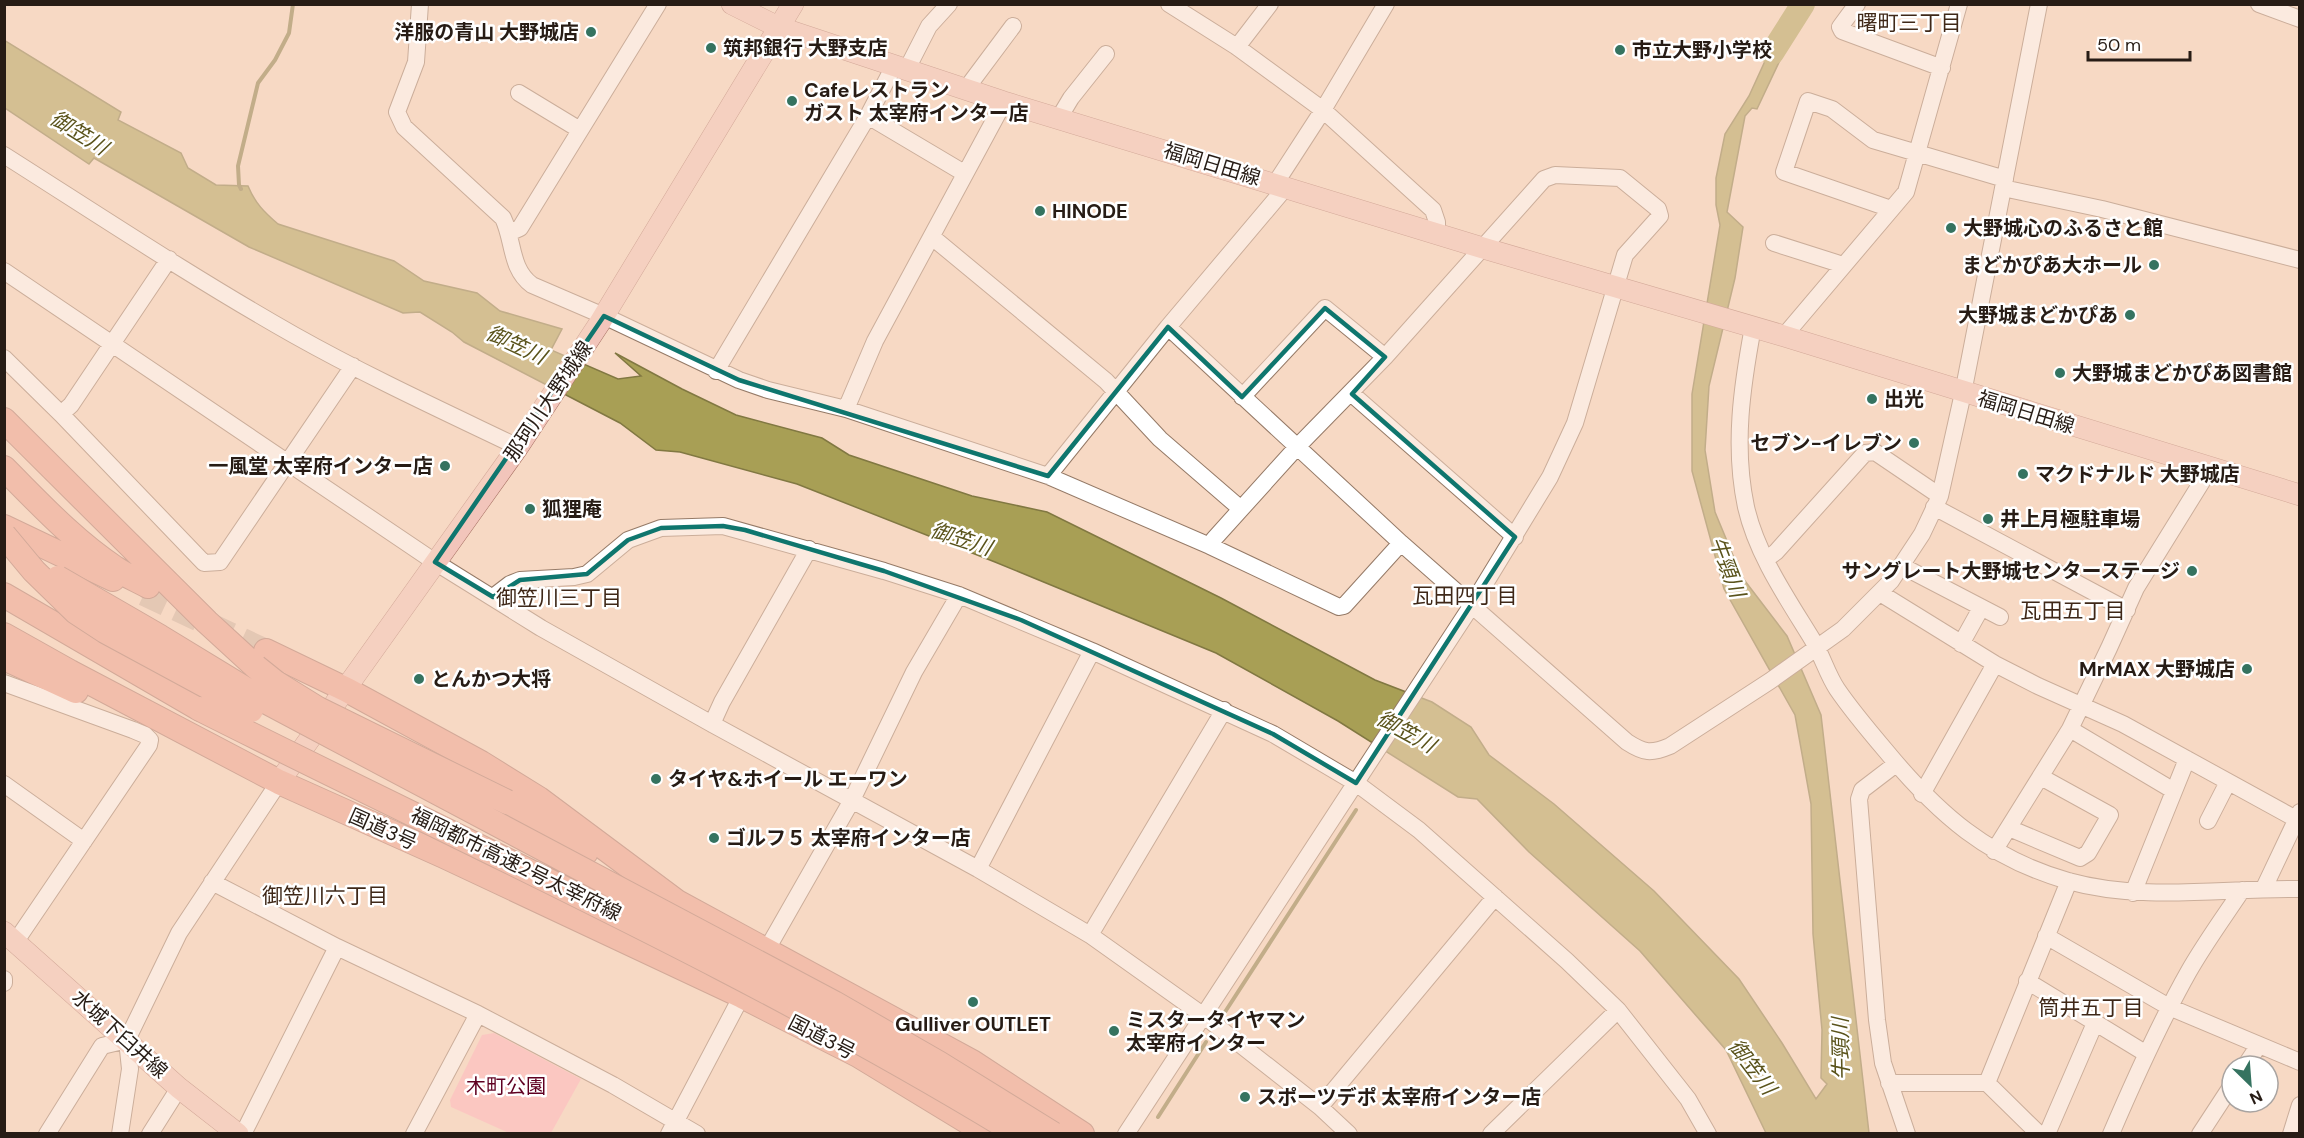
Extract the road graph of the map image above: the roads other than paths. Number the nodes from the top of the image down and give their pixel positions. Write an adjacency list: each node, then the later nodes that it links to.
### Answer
1 (420, 4): 33 (street)
2 (658, 4): 26 (street)
3 (732, 4): 15 (main road, 福岡日田線)
4 (793, 4): 15 (main road, 那珂川大野城線)
5 (950, 4): 18 (street)
6 (1270, 4): 16 (street)
7 (1386, 4): 23 (street)
8 (1857, 4): 19 (street)
9 (1959, 4): 19 (street)
10 (2259, 4): 13 (street)
11 (2034, 6): 30 (street)
12 (1179, 7): 16 (street)
13 (2300, 19)
14 (1013, 26): 20 (street)
15 (778, 27): 18 (main road, 福岡日田線); 43 (main road, 那珂川大野城線)
16 (1238, 47): 23 (street)
17 (1106, 54): 25 (street)
18 (900, 68): 20 (main road, 福岡日田線); 24 (street)
19 (1942, 68): 27 (street)
20 (966, 89): 22 (main road, 福岡日田線)
21 (519, 93): 26 (street)
22 (1004, 102): 25 (main road, 福岡日田線); 29 (street)
23 (1323, 110): 31 (street); 34 (street)
24 (868, 116): 29 (street); 51 (street)
25 (1059, 118): 31 (main road, 福岡日田線)
26 (580, 130): 33 (street)
27 (1918, 152): 30 (street); 32 (street); 32 (street)
28 (4, 154): 38 (street)
29 (964, 173): 35 (street)
30 (2004, 183): 39 (street); 53 (street)
31 (1281, 186): 34 (main road, 福岡日田線); 44 (street)
32 (1891, 209): 40 (street)
33 (509, 233): 43 (street)
34 (1437, 233): 37 (main road, 福岡日田線)
35 (932, 237): 52 (street); 56 (street)
36 (1774, 243): 40 (street)
37 (1484, 248): 42 (main road, 福岡日田線); 42 (street); 48 (street)
38 (169, 259): 47 (street); 50 (street)
39 (2300, 260)
40 (1843, 265): 46 (street)
41 (4, 271): 47 (street)
42 (1615, 287): 45 (main road, 福岡日田線); 70 (street)
43 (602, 320): 51 (street); 59 (main road, 那珂川大野城線)
44 (1168, 327): 52 (street); 55 (street)
45 (1753, 327): 46 (main road, 福岡日田線); 75 (street)
46 (1784, 336): 53 (main road, 福岡日田線)
47 (112, 344): 57 (street); 61 (street)
48 (1385, 357): 54 (street); 55 (street)
49 (4, 358): 57 (street)
50 (353, 366): 59 (street); 61 (street)
51 (716, 371): 56 (street)
52 (1117, 391): 64 (street); 67 (street)
53 (1963, 393): 62 (main road, 福岡日田線); 66 (street)
54 (1352, 394): 60 (street); 70 (street)
55 (1242, 397): 60 (street)
56 (846, 409): 64 (street)
57 (61, 414): 61 (street)
58 (4, 420): 92 (highway)
59 (518, 447): 76 (main road, 那珂川大野城線)
60 (1297, 447): 67 (street); 71 (street)
61 (288, 463): 76 (street)
62 (2211, 467): 65 (main road, 福岡日田線); 84 (street)
63 (4, 468): 68 (highway)
64 (1048, 476): 72 (street)
65 (2300, 495)
66 (1937, 501): 75 (street); 77 (street); 84 (street)
67 (1241, 509): 72 (street)
68 (4, 527)
69 (4, 535): 116 (highway, bridge)
70 (1515, 537): 82 (street)
71 (1401, 543): 72 (street); 82 (street)
72 (1210, 546)
73 (809, 549): 80 (street); 81 (street); 99 (street)
74 (4, 553): 116 (highway, bridge)
75 (1766, 558): 90 (street)
76 (435, 562): 81 (street); 95 (main road, 那珂川大野城線)
77 (1902, 566): 78 (street); 83 (street)
78 (1880, 593): 88 (street); 90 (street)
79 (4, 595): 97 (highway)
80 (959, 595): 89 (street); 111 (street)
81 (493, 597): 99 (street)
82 (1472, 605): 90 (street); 107 (street)
83 (1981, 608): 86 (street); 88 (street)
84 (2127, 610): 96 (street)
85 (4, 612): 97 (highway, 福岡都市高速2号太宰府線)
86 (2000, 617)
87 (4, 635): 101 (highway, 国道3号)
88 (1961, 644): 93 (street)
89 (1092, 651): 98 (street); 118 (street)
90 (1813, 651): 103 (street)
91 (4, 658): 101 (highway)
92 (261, 659): 95 (highway); 126 (highway, bridge)
93 (1995, 664): 96 (street); 110 (street)
94 (4, 683): 115 (street)
95 (347, 690): 105 (main road, 那珂川大野城線); 126 (highway)
96 (2082, 706): 100 (street); 102 (street)
97 (200, 709): 158 (highway, 福岡都市高速2号太宰府線, bridge)
98 (1224, 710): 107 (street); 127 (street)
99 (712, 724): 111 (street)
100 (2070, 729): 104 (street); 109 (street)
101 (230, 756): 105 (highway, 国道3号)
102 (2187, 759): 106 (street); 109 (street)
103 (1896, 764): 110 (street); 144 (street)
104 (2041, 777): 114 (street); 114 (street)
105 (279, 782): 120 (street); 133 (highway, 国道3号)
106 (2228, 782): 112 (street); 113 (street)
107 (1356, 783): 125 (street); 137 (street)
108 (4, 784): 115 (street)
109 (2174, 791): 124 (street)
110 (1922, 794): 117 (street)
111 (852, 800): 118 (street); 131 (street)
112 (2298, 816): 121 (street)
113 (2208, 821)
114 (2009, 828): 117 (street)
115 (84, 841): 128 (street)
116 (546, 850): 159 (highway, 福岡都市高速2号太宰府線, bridge)
117 (1994, 851): 119 (street)
118 (978, 869): 127 (street)
119 (2069, 881): 124 (street); 129 (street)
120 (212, 882): 130 (street); 139 (street)
121 (2264, 888): 122 (street); 123 (street)
122 (2300, 889)
123 (2242, 890): 124 (street); 134 (street)
124 (2133, 892)
125 (1495, 897): 135 (street); 149 (street)
126 (677, 902): 131 (highway)
127 (1090, 935): 137 (street)
128 (10, 936): 139 (main road, 水城下臼井線)
129 (2046, 936): 132 (street); 134 (street)
130 (337, 947): 136 (street); 154 (street)
131 (767, 951): 133 (street); 160 (highway)
132 (2027, 981): 138 (street); 145 (street)
133 (742, 996): 150 (street); 157 (highway, 国道3号)
134 (2169, 1007): 140 (street); 141 (street)
135 (1618, 1010): 163 (street); 164 (street)
136 (478, 1014): 150 (street); 155 (street)
137 (1204, 1016): 149 (street); 161 (street)
138 (2095, 1023): 141 (street); 167 (street)
139 (127, 1040): 146 (main road, 水城下臼井線); 151 (street); 152 (street)
140 (2259, 1045): 142 (street); 143 (street)
141 (2145, 1053): 168 (street)
142 (2253, 1054)
143 (2300, 1062)
144 (1889, 1083): 145 (street); 165 (street)
145 (1987, 1083): 166 (street)
146 (179, 1088): 153 (street); 154 (main road, 水城下臼井線)
147 (2220, 1103): 169 (street)
148 (2300, 1105): 170 (street)
149 (1320, 1107): 162 (street)
150 (672, 1127): 156 (street)
151 (47, 1134)
152 (120, 1134)
153 (150, 1134)
154 (241, 1134)
155 (414, 1134)
156 (697, 1134)
157 (988, 1134)
158 (1018, 1134)
159 (1053, 1134)
160 (1082, 1134)
161 (1126, 1134)
162 (1349, 1134)
163 (1491, 1134)
164 (1708, 1134)
165 (1907, 1134)
166 (2038, 1134)
167 (2047, 1134)
168 (2111, 1134)
169 (2200, 1134)
170 (2290, 1134)

